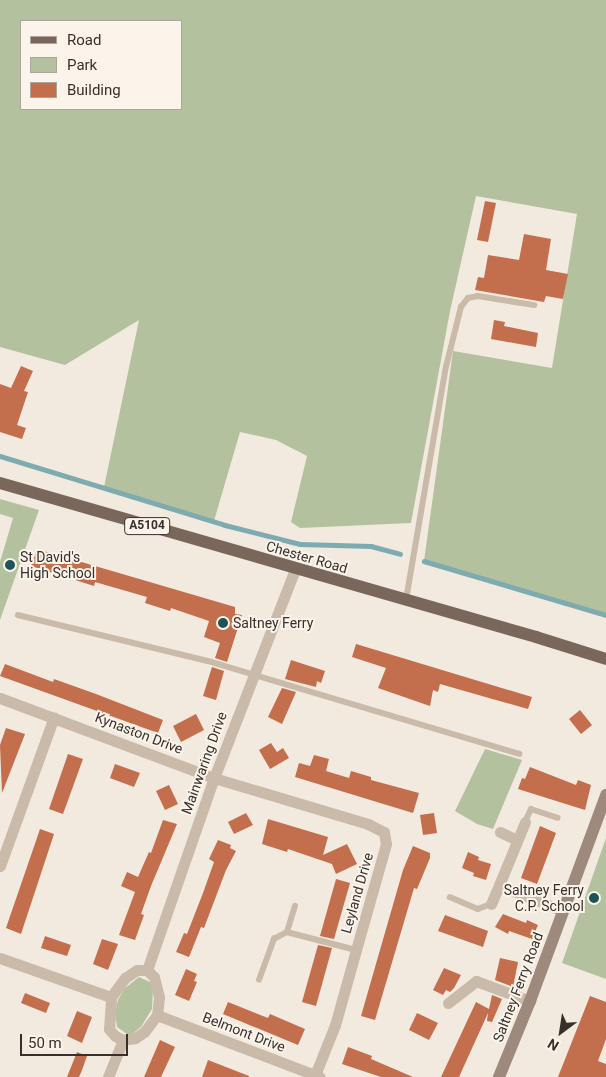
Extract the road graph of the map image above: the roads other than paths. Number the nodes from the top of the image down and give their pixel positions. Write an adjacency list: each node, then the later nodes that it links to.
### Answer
1 (534, 305): 4 (lane)
2 (0, 483): 3 (main road, Chester Road / A5104)
3 (295, 569): 4 (main road, Chester Road / A5104); 7 (street, Mainwaring Drive)
4 (406, 600): 6 (main road, Chester Road / A5104)
5 (18, 615): 7 (lane)
6 (606, 659)
7 (254, 674): 10 (lane); 11 (street, Mainwaring Drive)
8 (0, 698): 9 (street, Kynaston Drive)
9 (54, 717): 11 (street, Kynaston Drive); 17 (street)
10 (520, 754)
11 (214, 778): 24 (street, Leyland Drive); 26 (street, Mainwaring Drive)
12 (606, 795): 22 (main road, Saltney Ferry Road)
13 (558, 818): 14 (lane)
14 (525, 822): 16 (street)
15 (500, 832): 16 (street)
16 (517, 840): 18 (street)
17 (0, 866)
18 (499, 885): 20 (street); 22 (street)
19 (450, 897): 20 (lane)
20 (491, 904)
21 (295, 906): 23 (lane)
22 (563, 911): 29 (main road, Saltney Ferry Road)
23 (287, 932): 24 (lane); 27 (lane)
24 (356, 950): 33 (street, Leyland Drive)
25 (0, 958): 28 (street)
26 (147, 970): 28 (street); 31 (street)
27 (259, 980)
28 (111, 997): 32 (street)
29 (530, 1001): 30 (street); 35 (main road, Saltney Ferry Road)
30 (448, 1003)
31 (156, 1015): 32 (street); 33 (street, Belmont Drive)
32 (123, 1040): 34 (street)
33 (311, 1075)
34 (108, 1077)
35 (499, 1077)

